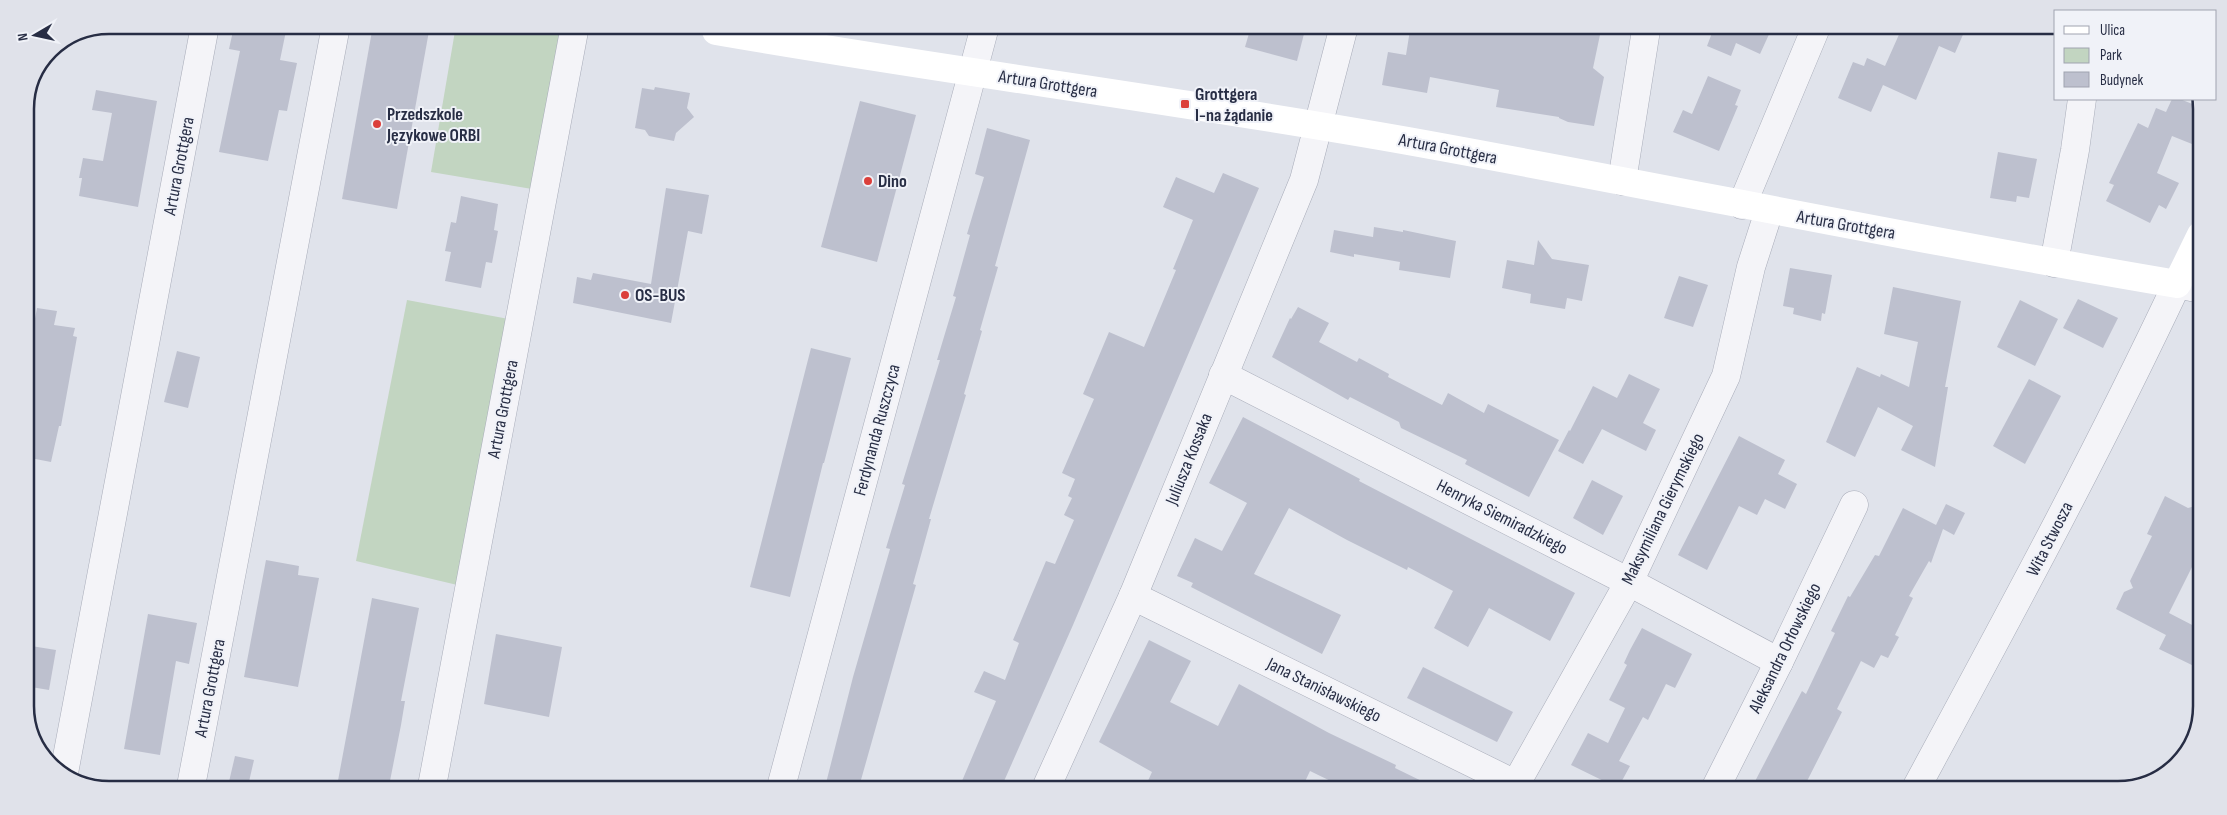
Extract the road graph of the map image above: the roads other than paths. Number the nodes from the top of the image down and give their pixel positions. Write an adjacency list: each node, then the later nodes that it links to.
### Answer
1 (203, 34): 23 (street, Artura Grottgera)
2 (334, 34): 24 (street, Artura Grottgera)
3 (573, 34): 25 (street, Artura Grottgera)
4 (744, 34): 9 (street, Artura Grottgera)
5 (983, 34): 9 (street, Ferdynanda Ruszczyca)
6 (1341, 34): 11 (street, Juliusza Kossaka)
7 (1645, 34): 12 (street)
8 (1813, 34): 13 (street)
9 (972, 72): 11 (street, Artura Grottgera); 26 (street, Ferdynanda Ruszczyca)
10 (2082, 100): 15 (street)
11 (1319, 126): 12 (street, Artura Grottgera); 18 (street, Juliusza Kossaka)
12 (1622, 181): 13 (street, Artura Grottgera)
13 (1742, 205): 14 (street, Artura Grottgera)
14 (1769, 211): 15 (street, Artura Grottgera); 20 (street, Maksymiliana Gierymskiego)
15 (2054, 263): 17 (street, Artura Grottgera)
16 (2193, 269): 17 (street)
17 (2189, 287): 31 (street, Wita Stwosza)
18 (1223, 374): 20 (street, Henryka Siemiradzkiego); 21 (street, Juliusza Kossaka)
19 (1854, 505): 22 (street, Aleksandra Orłowskiego)
20 (1629, 582): 22 (street, Henryka Siemiradzkiego); 29 (street, Maksymiliana Gierymskiego)
21 (1133, 596): 27 (street, Juliusza Kossaka); 28 (street, Jana Stanisławskiego)
22 (1779, 662): 30 (street, Aleksandra Orłowskiego)
23 (65, 768)
24 (192, 781)
25 (433, 781)
26 (783, 781)
27 (1049, 781)
28 (1502, 781)
29 (1517, 781)
30 (1719, 781)
31 (1920, 781)

